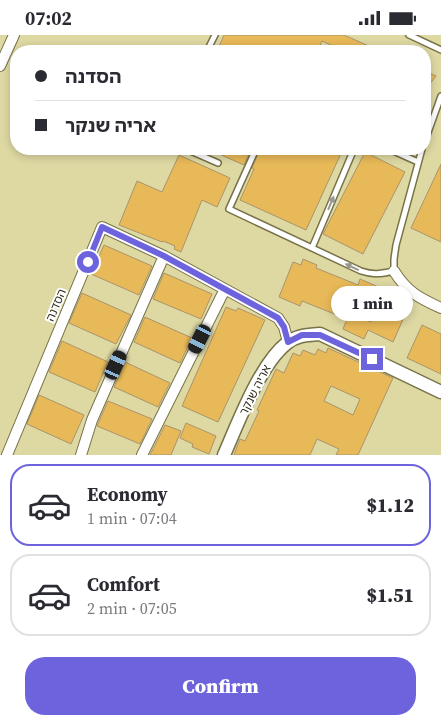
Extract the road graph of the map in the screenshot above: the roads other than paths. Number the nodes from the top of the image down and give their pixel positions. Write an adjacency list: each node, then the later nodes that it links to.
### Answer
1 (14, 35): 4 (street)
2 (409, 35): 3 (lane)
3 (430, 45)
4 (0, 66)
5 (441, 96): 6 (lane)
6 (431, 124)
7 (200, 155): 13 (lane)
8 (253, 155): 14 (lane)
9 (351, 155): 14 (lane, one-way to 9)
10 (402, 155): 12 (lane)
11 (420, 155): 12 (lane)
12 (418, 162): 16 (lane)
13 (218, 163)
14 (312, 248): 16 (lane, one-way to 14)
15 (164, 256): 17 (street, הסדנה); 22 (street, הסדנה); 23 (street)
16 (394, 271): 18 (street)
17 (225, 289): 19 (street); 24 (street)
18 (441, 308)
19 (288, 342): 20 (street, אריה שנקר); 21 (street, אריה שנקר)
20 (441, 392)
21 (230, 442): 25 (street, אריה שנקר); 26 (street, אריה שנקר)
22 (7, 455)
23 (82, 455)
24 (142, 455)
25 (214, 455)
26 (224, 455)

